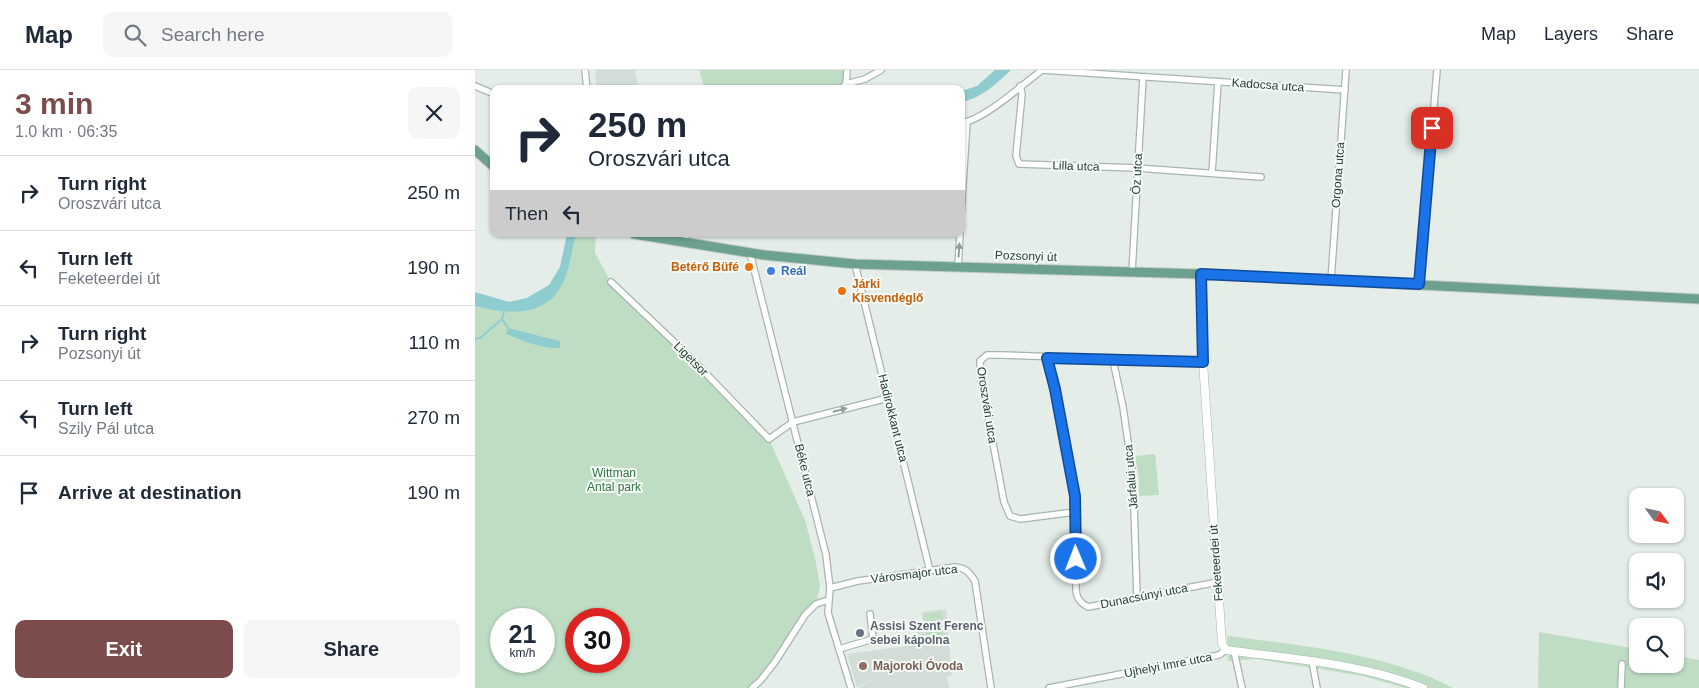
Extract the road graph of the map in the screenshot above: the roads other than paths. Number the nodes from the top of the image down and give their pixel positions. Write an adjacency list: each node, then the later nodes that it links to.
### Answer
1 (585, 70): 10 (street)
2 (847, 70): 9 (street)
3 (881, 70): 9 (street)
4 (1042, 70): 7 (street, Kadocsa utca); 12 (street)
5 (1346, 70): 13 (street, Orgona utca)
6 (1437, 70): 31 (street)
7 (1143, 77): 8 (street, Kadocsa utca); 18 (street, Őz utca)
8 (1218, 82): 13 (street, Kadocsa utca); 19 (street)
9 (846, 84)
10 (587, 85)
11 (475, 86): 14 (street)
12 (1020, 86): 15 (street); 18 (street, Lilla utca)
13 (1345, 90): 29 (street, Orgona utca)
14 (490, 92)
15 (965, 122)
16 (475, 150): 17 (main road)
17 (490, 163)
18 (1137, 168): 19 (street, Lilla utca); 27 (street, Őz utca)
19 (1212, 172): 20 (street, Lilla utca)
20 (1261, 177)
21 (672, 237): 23 (main road, Pozsonyi út)
22 (960, 237): 26 (street, one-way to 22)
23 (685, 238): 24 (main road, Pozsonyi út)
24 (750, 253): 25 (main road, Pozsonyi út); 37 (street, Béke utca)
25 (855, 264): 26 (main road, Pozsonyi út); 36 (street, Hadirokkant utca)
26 (958, 267): 27 (main road, Pozsonyi út)
27 (1132, 272): 28 (main road, Pozsonyi út)
28 (1201, 274): 29 (main road, Pozsonyi út); 35 (main road, Feketeerdei út)
29 (1331, 280): 31 (main road, Pozsonyi út)
30 (611, 282): 37 (street, Ligetsor)
31 (1419, 284): 32 (main road, Pozsonyi út)
32 (1699, 298)
33 (1047, 358): 34 (street, Oroszvári utca); 38 (street, Dunacsúnyi utca); 38 (street, Oroszvári utca)
34 (1113, 360): 35 (street, Oroszvári utca); 42 (street, Járfalui utca)
35 (1203, 362): 40 (main road, Feketeerdei út)
36 (888, 398): 37 (street, one-way to 36); 39 (street, Hadirokkant utca)
37 (793, 422): 41 (street, Béke utca)
38 (1075, 512): 42 (street, Dunacsúnyi utca)
39 (929, 571): 41 (street, Városmajor utca); 51 (street, Városmajor utca)
40 (1217, 582): 42 (street, Dunacsúnyi utca); 46 (main road, Feketeerdei út)
41 (830, 588): 43 (street, Béke utca)
42 (1137, 596)
43 (828, 600): 45 (street, Béke utca); 49 (street)
44 (870, 614): 45 (street)
45 (839, 649): 50 (street, Béke utca)
46 (1230, 650): 47 (main road); 52 (street, Ujhelyi Imre utca); 53 (street)
47 (1312, 661): 54 (street); 55 (main road)
48 (1622, 664): 56 (street)
49 (752, 688)
50 (851, 688)
51 (991, 688)
52 (1049, 688)
53 (1242, 688)
54 (1317, 688)
55 (1423, 688)
56 (1621, 688)

